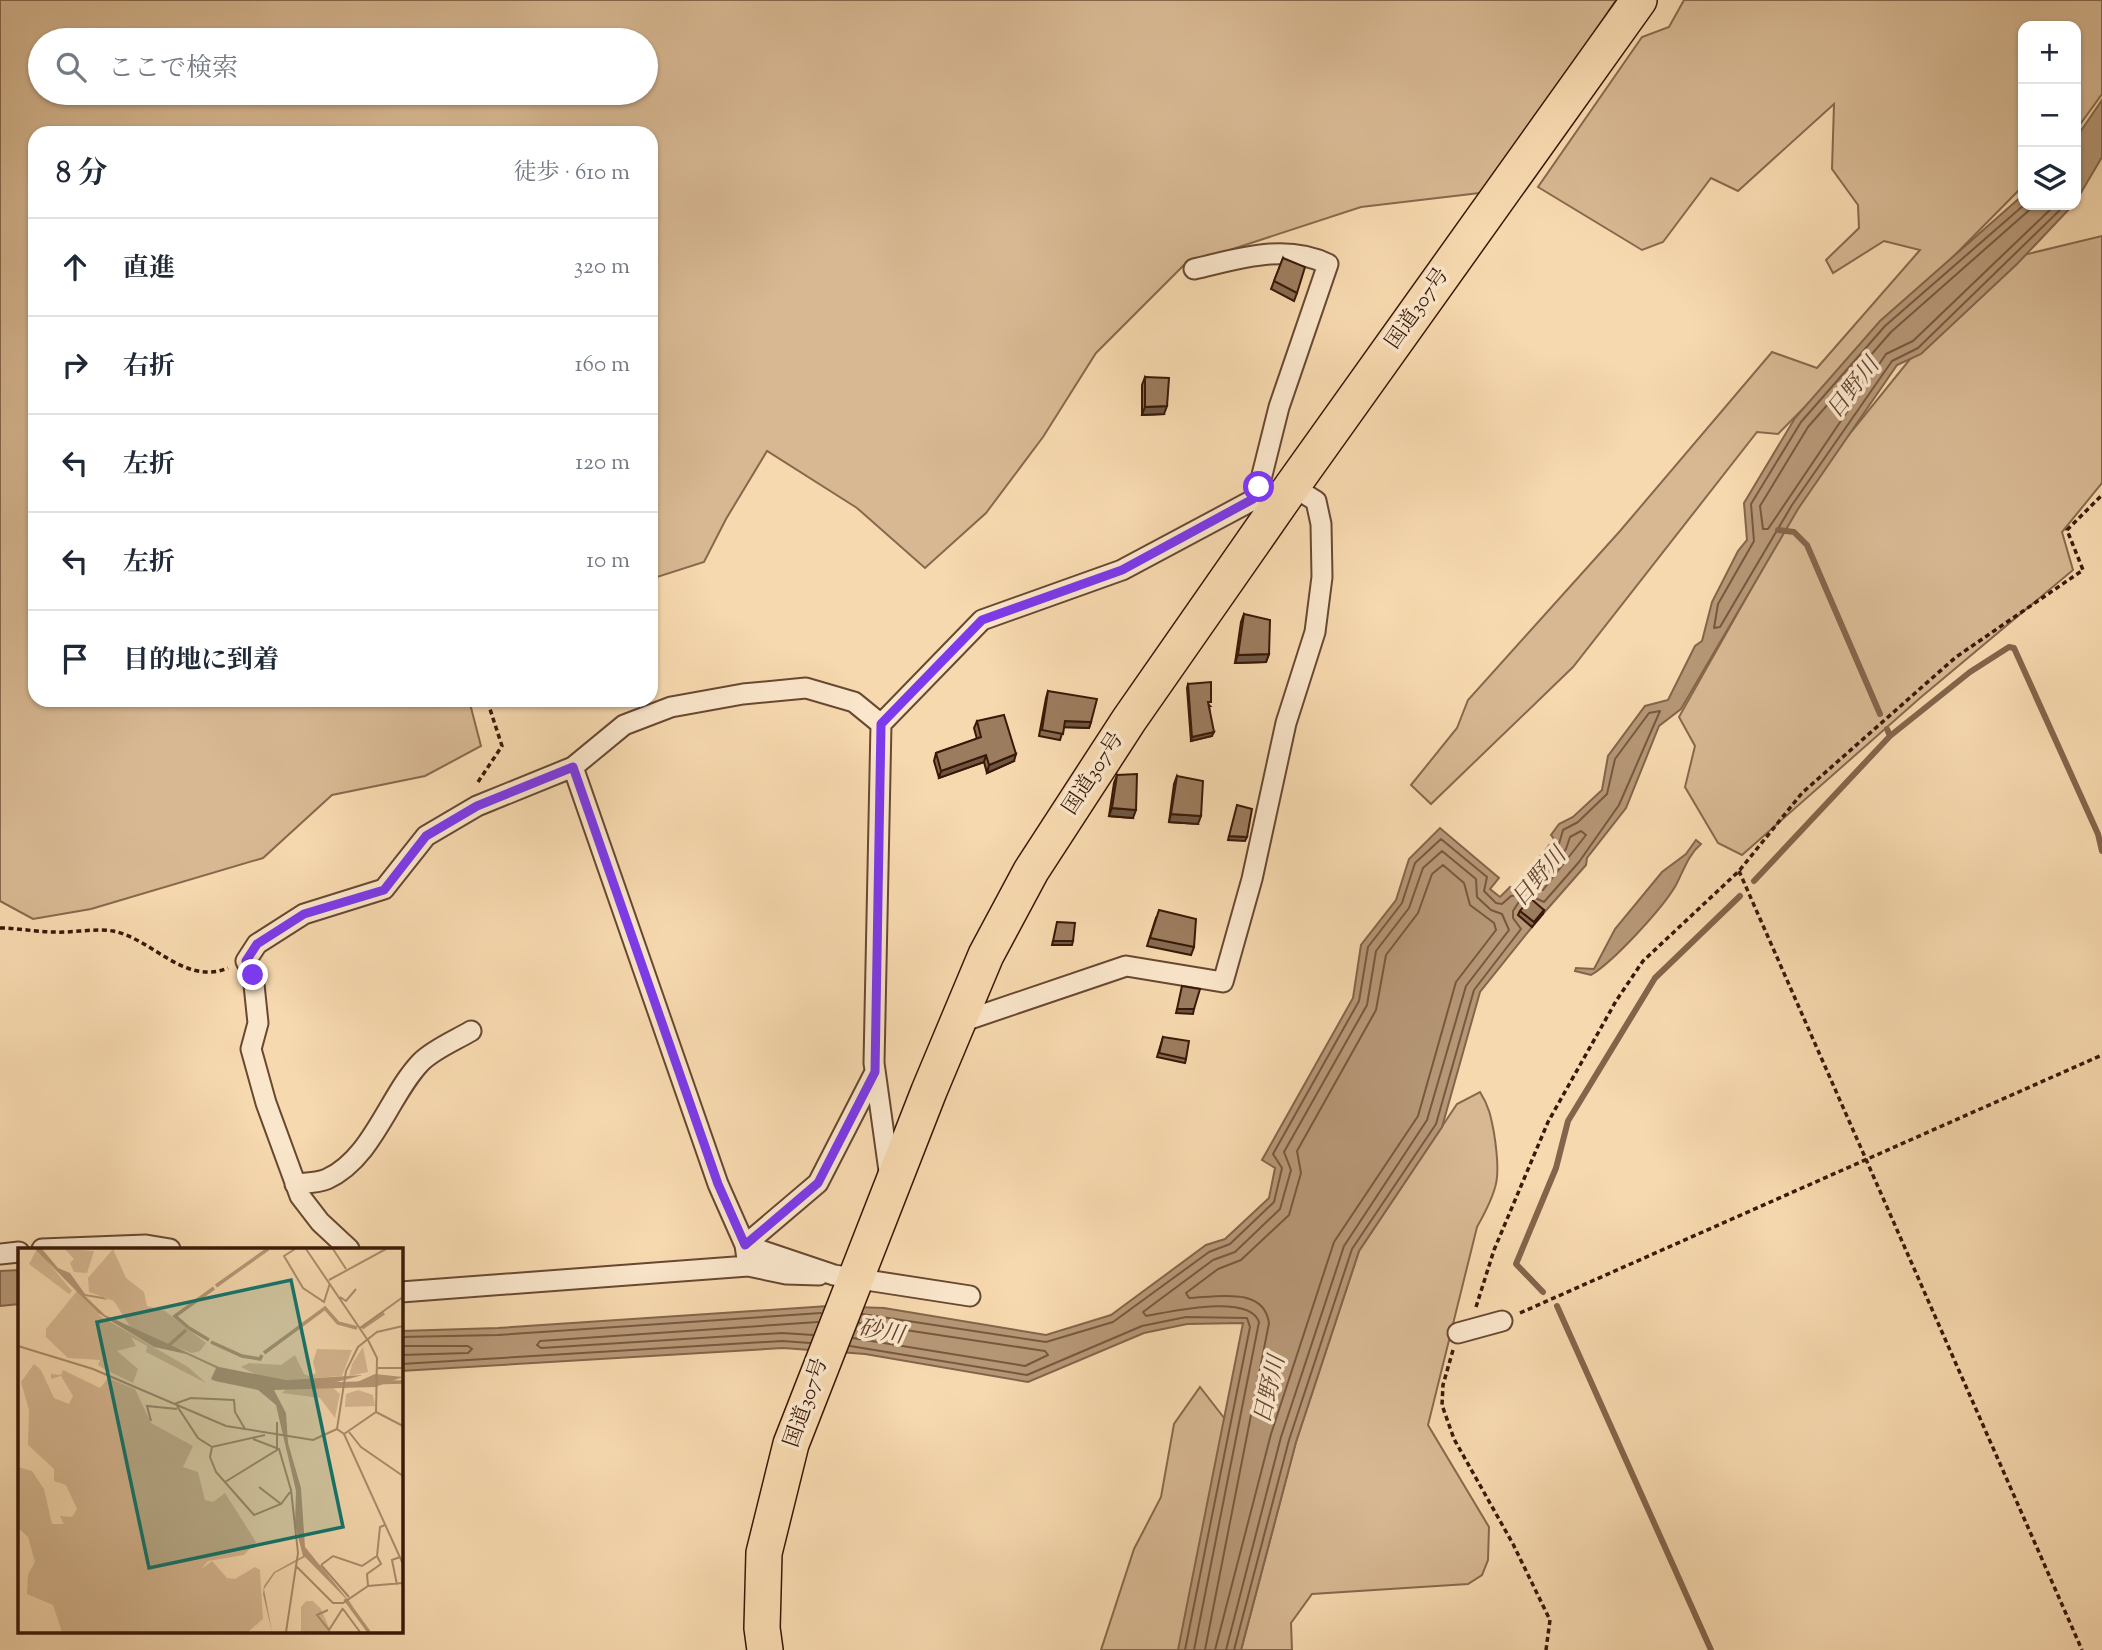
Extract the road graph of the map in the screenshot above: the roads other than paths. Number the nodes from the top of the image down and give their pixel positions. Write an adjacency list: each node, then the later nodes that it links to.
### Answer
1 (1639, 0): 3 (highway, 国道307号)
2 (1194, 270): 3 (street)
3 (1274, 498): 4 (street); 6 (highway, 国道307号); 6 (street)
4 (881, 724): 5 (street); 8 (street)
5 (573, 767): 9 (street); 11 (street)
6 (958, 1023): 10 (highway, 国道307号)
7 (471, 1031): 9 (street)
8 (875, 1072): 10 (street); 11 (street)
9 (295, 1184): 14 (street)
10 (891, 1186): 18 (highway, 国道307号)
11 (745, 1245): 17 (street); 18 (street)
12 (69, 1248): 13 (street)
13 (164, 1248)
14 (348, 1248)
15 (18, 1252): 16 (street)
16 (0, 1254)
17 (748, 1266): 18 (street); 19 (street)
18 (846, 1284): 20 (street); 23 (highway, 国道307号)
19 (402, 1292)
20 (970, 1296)
21 (1502, 1321): 22 (street)
22 (1458, 1333)
23 (765, 1650)

